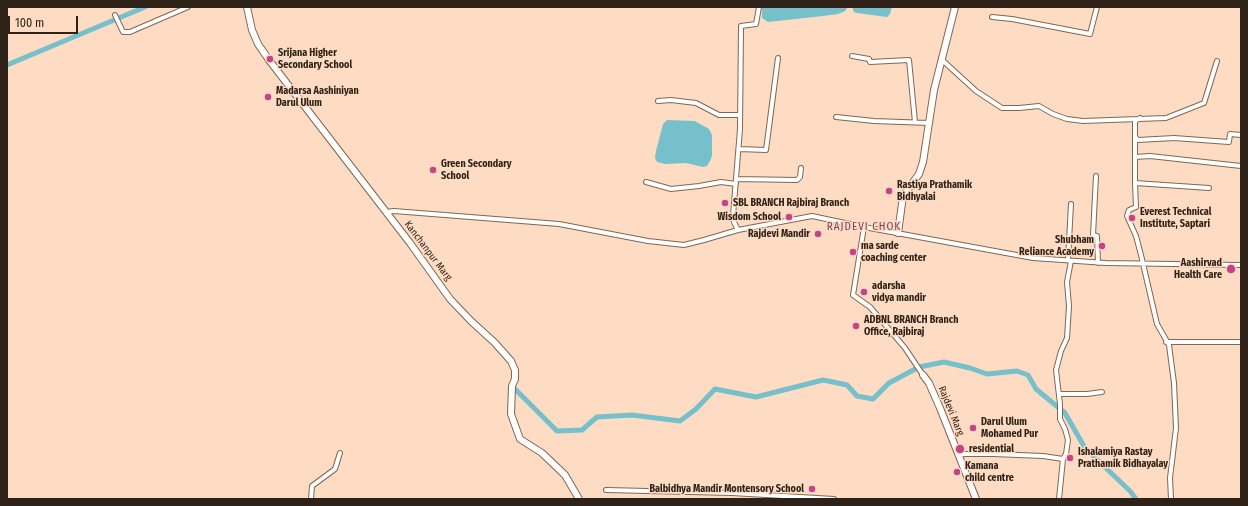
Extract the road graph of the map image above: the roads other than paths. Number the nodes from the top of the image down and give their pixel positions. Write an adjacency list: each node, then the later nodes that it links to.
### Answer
1 (188, 7): 6 (street)
2 (246, 7): 31 (main road, Kanchanpur Marg)
3 (759, 7): 13 (street)
4 (955, 7): 10 (main road)
5 (1096, 7): 7 (street)
6 (115, 15)
7 (992, 17)
8 (852, 56): 16 (street)
9 (778, 58): 20 (street)
10 (941, 59): 15 (street); 17 (main road)
11 (1217, 61): 15 (street)
12 (658, 101): 13 (street)
13 (739, 114): 20 (street)
14 (836, 117): 16 (street)
15 (1140, 118): 19 (street)
16 (915, 122): 17 (street)
17 (929, 123): 34 (main road)
18 (1241, 135): 19 (street)
19 (1135, 137): 21 (street)
20 (739, 149): 25 (street)
21 (1135, 157): 22 (street); 27 (street)
22 (1241, 166)
23 (800, 168): 25 (street)
24 (1096, 176): 36 (street)
25 (737, 179): 28 (street)
26 (646, 182): 28 (street)
27 (1134, 183): 29 (street); 37 (street)
28 (736, 184): 33 (street)
29 (1209, 188)
30 (1071, 204): 35 (street)
31 (386, 212): 33 (street); 50 (main road, Kanchanpur Marg)
32 (864, 227): 33 (street); 34 (street); 41 (street)
33 (738, 230)
34 (898, 234): 35 (street)
35 (1070, 260): 36 (street); 43 (street)
36 (1098, 262): 37 (street)
37 (1143, 264): 38 (street); 39 (street)
38 (1241, 265)
39 (1166, 342): 40 (street); 54 (street)
40 (1241, 342)
41 (923, 375): 45 (main road, Rajdevi Marg)
42 (1102, 392): 43 (street)
43 (1059, 394): 46 (street)
44 (340, 453): 49 (street)
45 (959, 455): 46 (street); 52 (main road, Rajdevi Marg)
46 (1063, 460): 53 (street)
47 (606, 490): 48 (street)
48 (743, 497): 51 (street)
49 (311, 499)
50 (579, 499)
51 (834, 499)
52 (976, 499)
53 (1059, 499)
54 (1171, 499)

